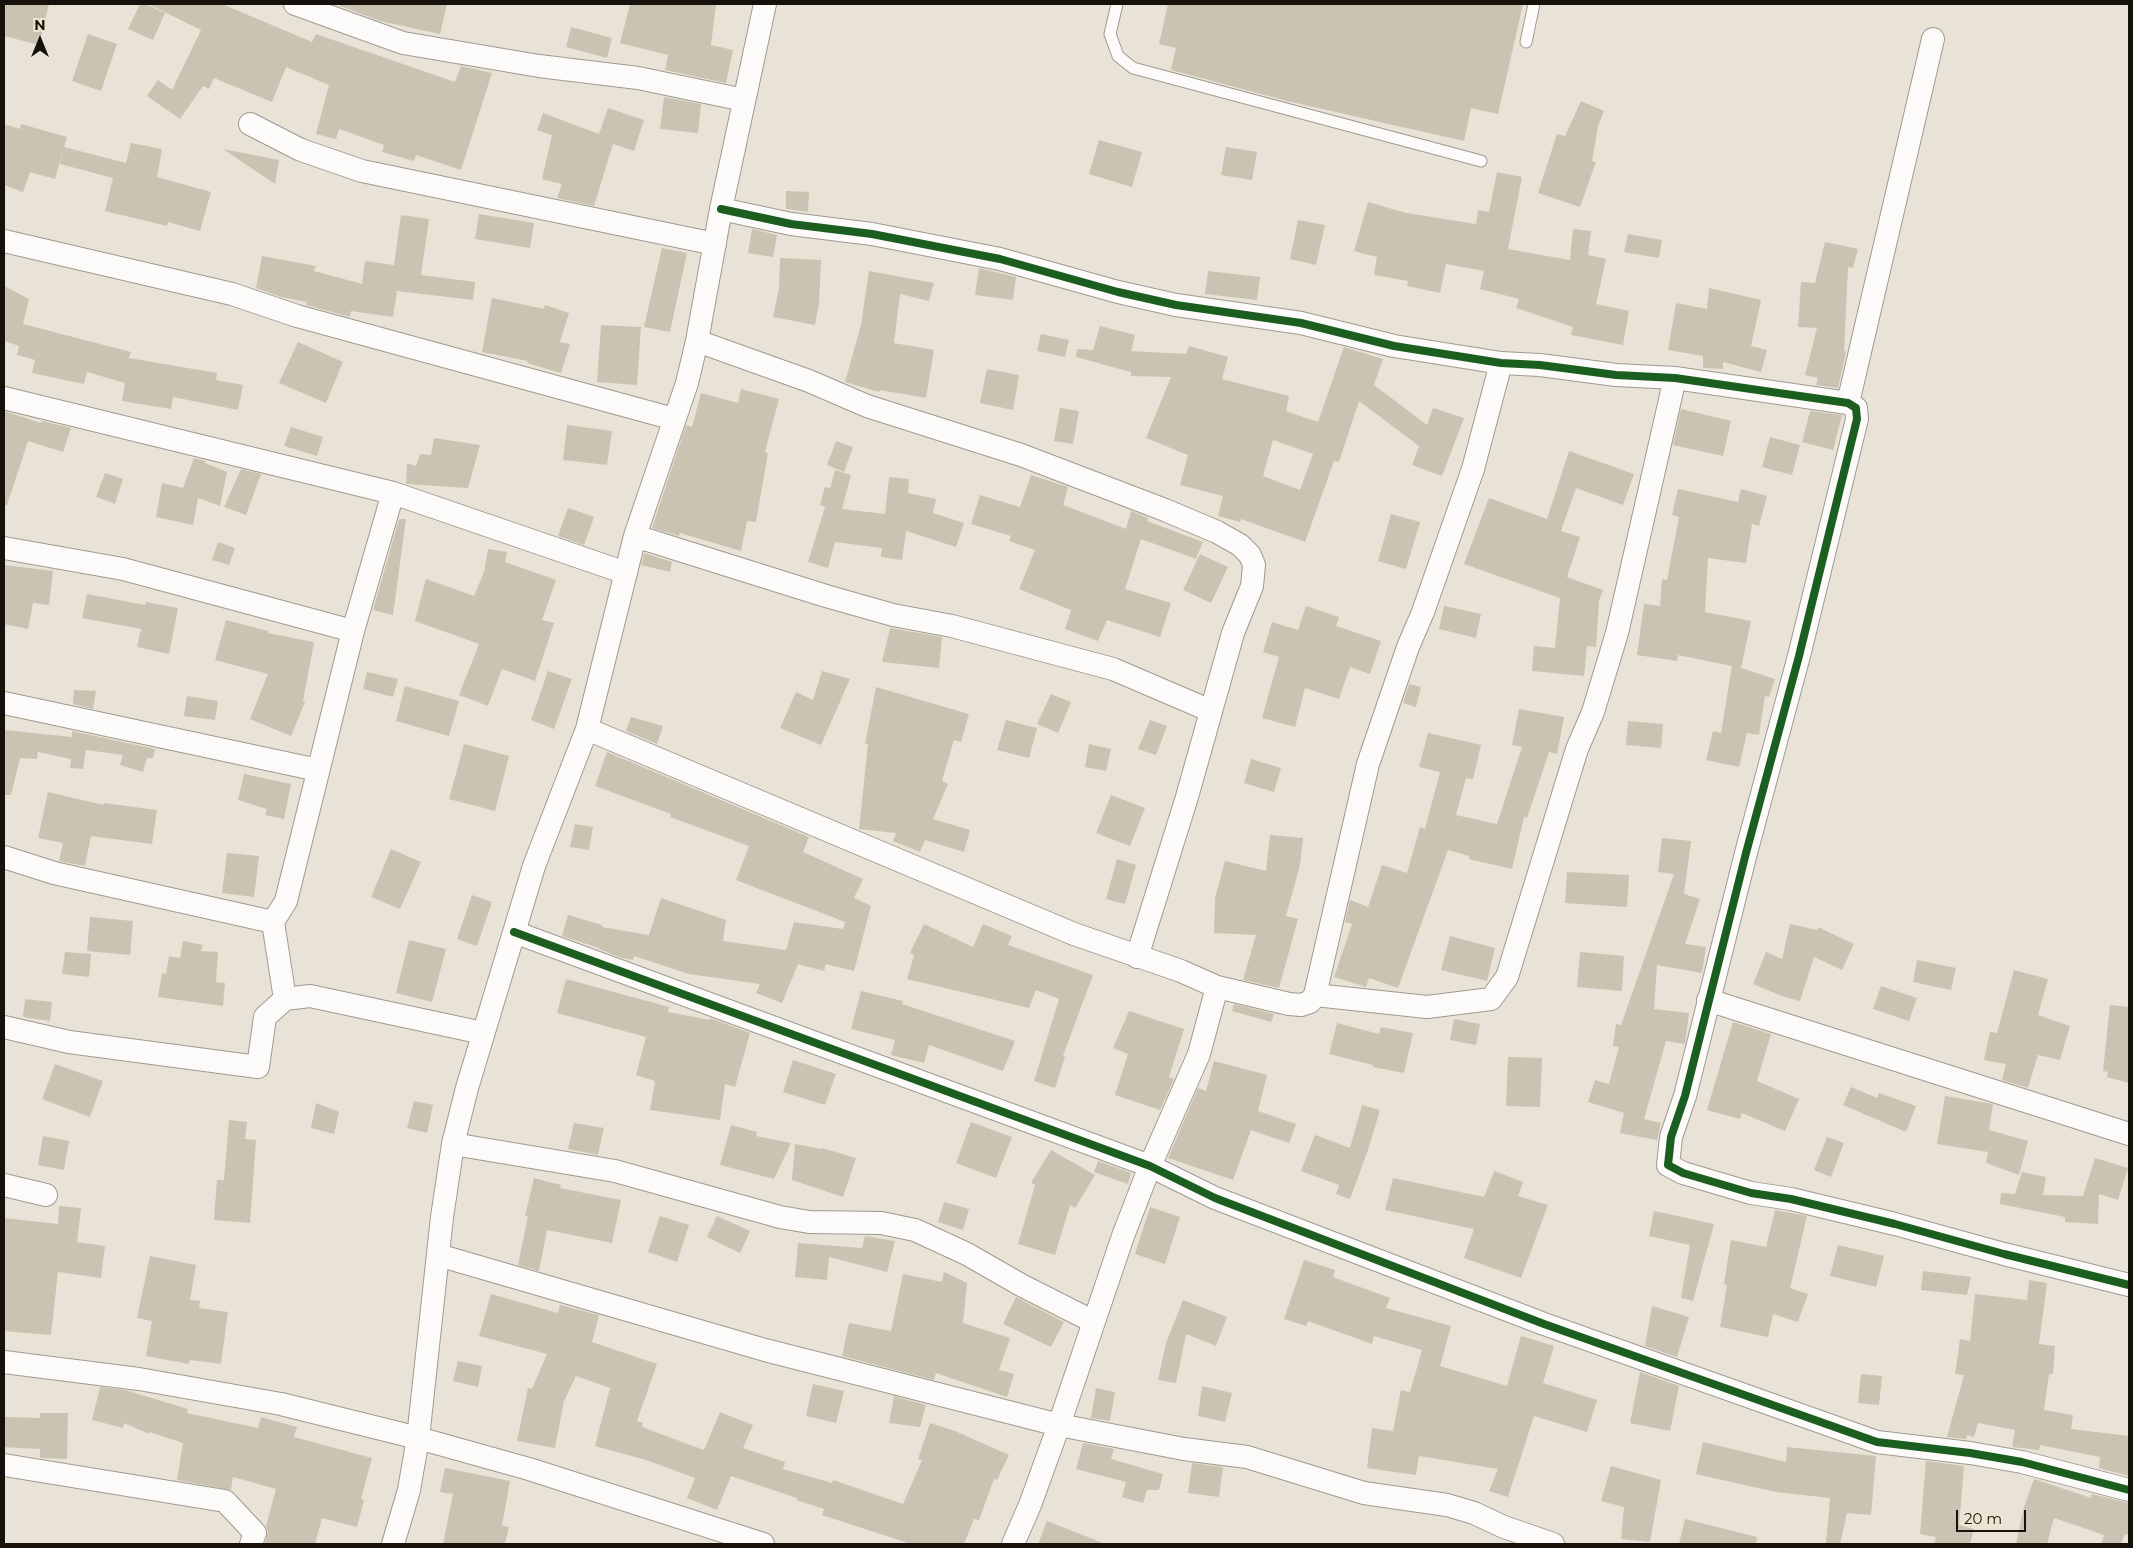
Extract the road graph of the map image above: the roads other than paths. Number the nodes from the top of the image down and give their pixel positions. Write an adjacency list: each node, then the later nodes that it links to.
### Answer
1 (295, 4): 7 (street)
2 (765, 4): 7 (street)
3 (1117, 4): 9 (lane)
4 (1534, 4): 6 (lane)
5 (1933, 39): 17 (street)
6 (1526, 42)
7 (744, 100): 10 (street)
8 (250, 124): 12 (street)
9 (1481, 161)
10 (721, 209): 12 (street); 14 (street)
11 (4, 241): 18 (street)
12 (715, 244): 13 (street)
13 (697, 340): 18 (street); 25 (street)
14 (1501, 363): 15 (street); 33 (street)
15 (1675, 378): 17 (street); 33 (street)
16 (4, 398): 19 (street)
17 (1848, 403): 35 (street)
18 (674, 419): 20 (street)
19 (393, 493): 22 (street); 23 (street)
20 (635, 536): 22 (street); 25 (street)
21 (4, 548): 23 (street)
22 (626, 573): 26 (street)
23 (352, 631): 27 (street)
24 (4, 703): 27 (street)
25 (1211, 711): 31 (street)
26 (587, 729): 30 (street); 31 (street)
27 (318, 770): 29 (street)
28 (4, 858): 29 (street)
29 (273, 922): 34 (street)
30 (514, 932): 37 (street); 40 (street)
31 (1137, 957): 32 (street)
32 (1217, 987): 33 (street); 40 (street)
33 (1315, 995)
34 (285, 999): 36 (street); 37 (street)
35 (1708, 1000): 38 (street); 44 (street)
36 (4, 1027)
37 (483, 1033): 39 (street)
38 (2129, 1134)
39 (453, 1144): 43 (street); 45 (street)
40 (1150, 1166): 45 (street); 50 (street)
41 (4, 1185): 42 (street)
42 (46, 1195)
43 (438, 1255): 47 (street); 48 (street)
44 (2129, 1285)
45 (1094, 1322): 47 (street)
46 (4, 1362): 48 (street)
47 (1059, 1425): 54 (street); 55 (street)
48 (418, 1438): 52 (street); 53 (street)
49 (4, 1465): 51 (street)
50 (2129, 1490)
51 (252, 1544)
52 (394, 1544)
53 (763, 1544)
54 (1013, 1544)
55 (1553, 1544)

